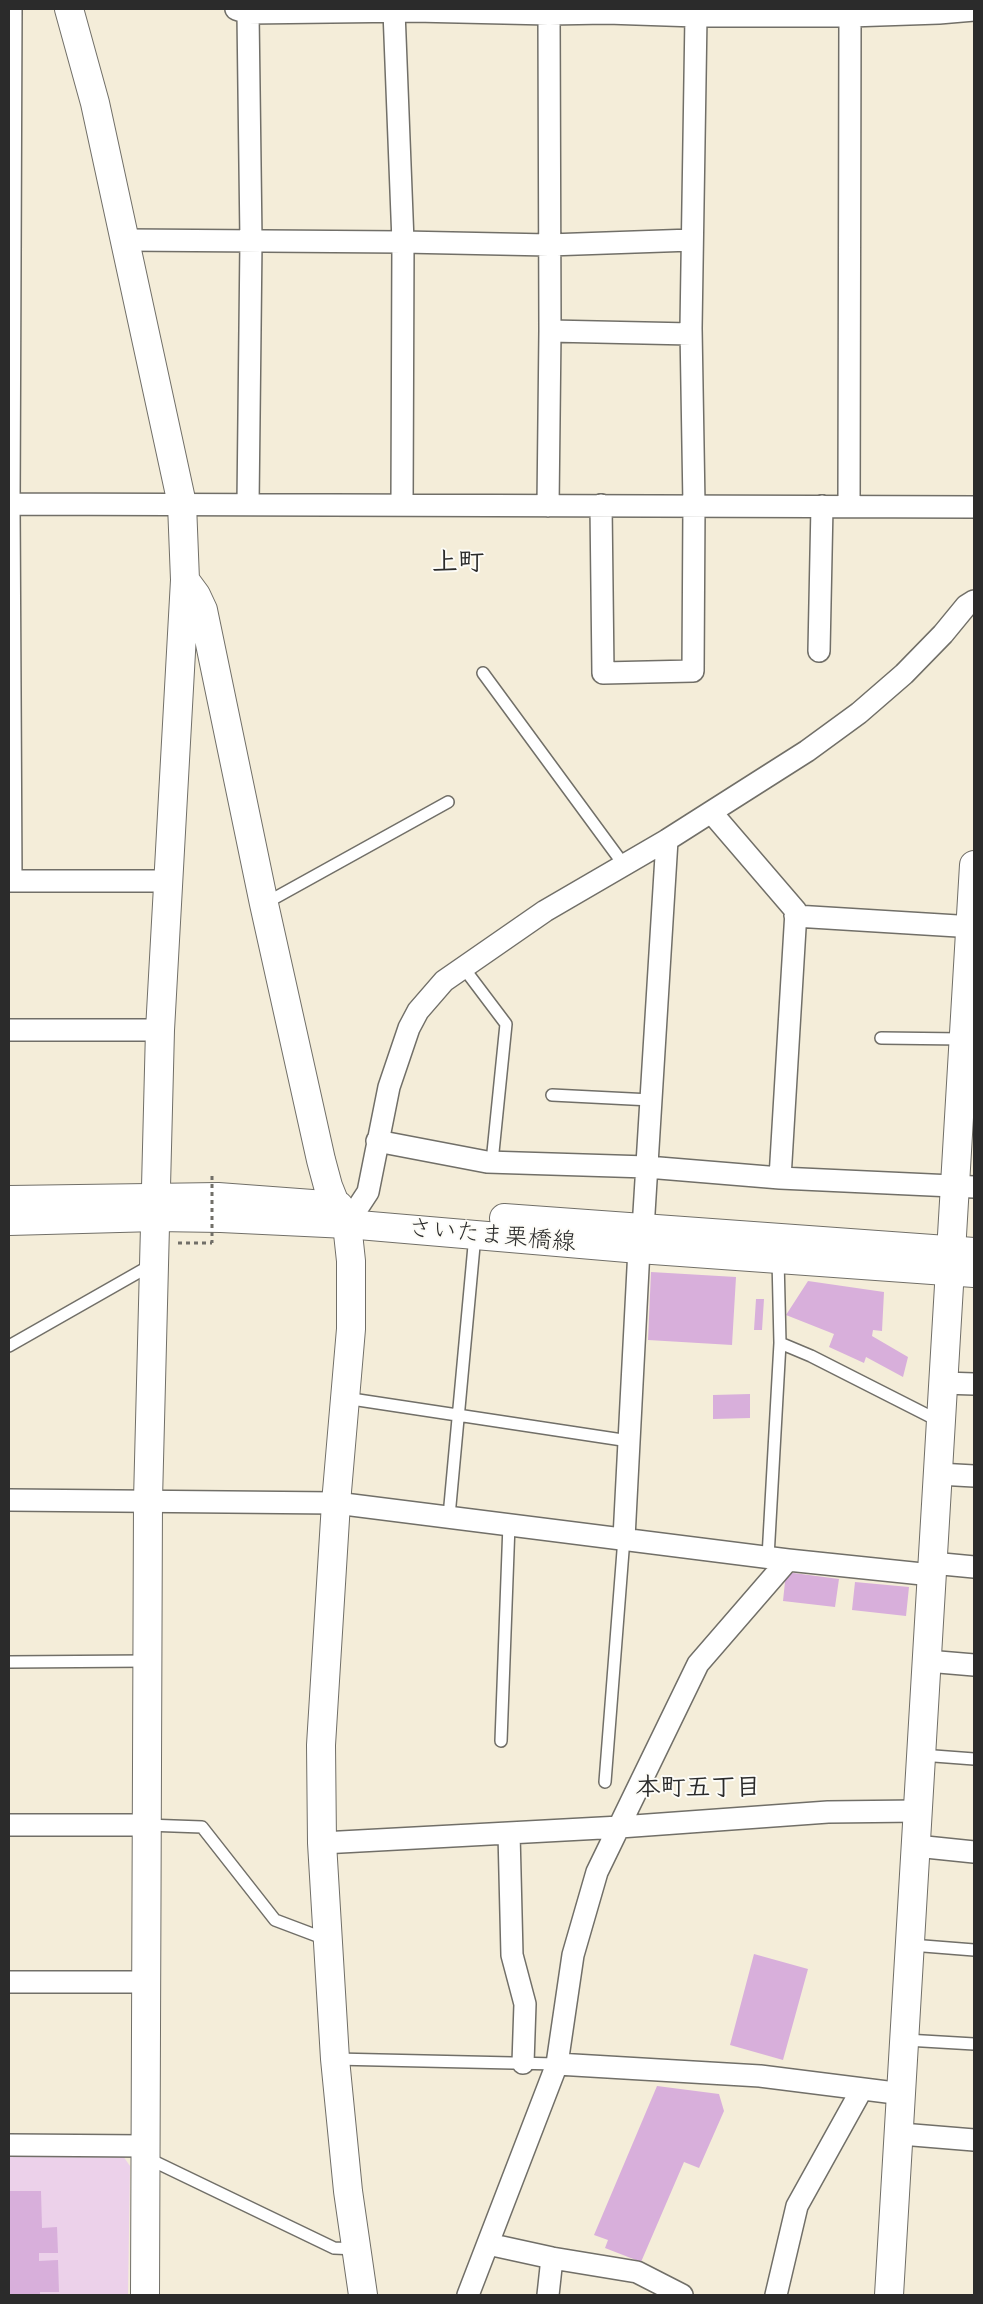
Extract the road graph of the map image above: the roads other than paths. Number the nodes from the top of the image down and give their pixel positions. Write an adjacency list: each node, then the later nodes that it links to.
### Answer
1 (69, 9): 11 (street)
2 (407, 10): 5 (street); 7 (street); 14 (street)
3 (974, 10): 8 (street)
4 (10, 11): 9 (street)
5 (242, 11): 13 (street)
6 (696, 12): 7 (street); 8 (street); 12 (street)
7 (549, 14): 15 (street)
8 (850, 16): 26 (street)
9 (10, 82): 10 (street)
10 (9, 233): 18 (street)
11 (125, 240): 13 (street); 19 (street)
12 (692, 240): 15 (street); 17 (street)
13 (252, 241): 14 (street); 20 (street)
14 (403, 242): 15 (street); 21 (street)
15 (549, 245): 16 (street)
16 (550, 332): 17 (street); 24 (street)
17 (691, 334): 23 (street)
18 (9, 504): 19 (street); 30 (street)
19 (182, 504): 20 (street); 28 (street)
20 (248, 504): 21 (street)
21 (402, 504): 24 (street)
22 (601, 505): 23 (street); 23 (street); 24 (street)
23 (694, 505): 25 (street)
24 (548, 506)
25 (822, 506): 26 (street); 31 (street)
26 (849, 506): 27 (street)
27 (974, 507)
28 (184, 580): 39 (street); 40 (street)
29 (974, 600): 34 (street)
30 (9, 640): 38 (street)
31 (819, 651)
32 (483, 673): 36 (lane)
33 (448, 802): 40 (lane)
34 (712, 812): 35 (street); 41 (street)
35 (667, 840): 36 (street); 49 (street)
36 (624, 865): 43 (street)
37 (974, 865): 42 (street)
38 (10, 881): 39 (street)
39 (168, 881): 45 (street)
40 (264, 904): 57 (street)
41 (795, 916): 42 (street); 53 (street)
42 (972, 927): 47 (street)
43 (463, 967): 50 (street); 51 (lane)
44 (9, 1030): 45 (street)
45 (160, 1030): 56 (street)
46 (881, 1038): 47 (lane)
47 (963, 1039): 54 (street)
48 (552, 1095): 49 (lane)
49 (651, 1100): 52 (street)
50 (378, 1141): 51 (street); 57 (street)
51 (492, 1162): 52 (street)
52 (647, 1167): 53 (street); 60 (street)
53 (780, 1178): 54 (street)
54 (964, 1186): 62 (street)
55 (9, 1200): 56 (street, さいたま栗橋線)
56 (157, 1207): 57 (street, さいたま栗橋線); 58 (street, さいたま栗橋線); 63 (street)
57 (347, 1213): 59 (street, さいたま栗橋線); 60 (street, さいたま栗橋線); 68 (street)
58 (9, 1222)
59 (475, 1235): 60 (street, さいたま栗橋線); 69 (lane)
60 (641, 1239): 61 (street, さいたま栗橋線); 62 (street, さいたま栗橋線); 71 (street)
61 (778, 1259): 62 (street, さいたま栗橋線); 64 (lane)
62 (962, 1262): 66 (street)
63 (154, 1263): 65 (lane); 75 (street)
64 (780, 1343): 70 (lane); 80 (lane)
65 (9, 1346)
66 (943, 1383): 67 (street); 70 (street)
67 (974, 1384)
68 (345, 1398): 69 (lane); 76 (street)
69 (458, 1414): 71 (lane); 77 (lane)
70 (941, 1422): 72 (street)
71 (629, 1441): 79 (street)
72 (938, 1474): 73 (street); 82 (street)
73 (974, 1476)
74 (9, 1500): 75 (street)
75 (148, 1500): 76 (street); 83 (street)
76 (336, 1503): 77 (street); 96 (street)
77 (449, 1516): 78 (street)
78 (509, 1524): 79 (street); 87 (lane)
79 (624, 1538): 80 (street); 90 (lane)
80 (778, 1559): 82 (street); 94 (street)
81 (974, 1567): 82 (street)
82 (932, 1569): 84 (street)
83 (147, 1661): 85 (lane); 93 (street)
84 (927, 1661): 86 (street); 88 (street)
85 (9, 1662)
86 (974, 1665)
87 (501, 1741)
88 (921, 1755): 89 (lane); 91 (street)
89 (974, 1759)
90 (605, 1782)
91 (918, 1811): 94 (street); 97 (street)
92 (9, 1824): 93 (street)
93 (146, 1825): 99 (lane); 103 (street)
94 (620, 1827): 95 (street); 108 (street)
95 (509, 1833): 96 (street); 107 (street)
96 (322, 1843): 99 (street)
97 (916, 1846): 98 (street); 100 (street)
98 (974, 1852)
99 (328, 1940): 106 (street)
100 (910, 1945): 101 (lane); 104 (street)
101 (974, 1950)
102 (9, 1982): 103 (street)
103 (146, 1982): 114 (street)
104 (906, 2040): 105 (lane); 110 (street)
105 (974, 2044)
106 (335, 2059): 107 (lane); 116 (street)
107 (523, 2063): 108 (lane)
108 (557, 2064): 109 (street); 115 (street)
109 (862, 2089): 110 (street); 123 (street)
110 (903, 2094): 111 (street)
111 (900, 2134): 112 (street); 124 (street)
112 (974, 2140)
113 (9, 2145): 114 (street)
114 (145, 2151): 116 (lane); 118 (street)
115 (488, 2244): 117 (street); 120 (street)
116 (356, 2249): 119 (street)
117 (552, 2258): 121 (street); 122 (street)
118 (144, 2295)
119 (363, 2295)
120 (468, 2295)
121 (548, 2295)
122 (682, 2295)
123 (776, 2295)
124 (890, 2295)

